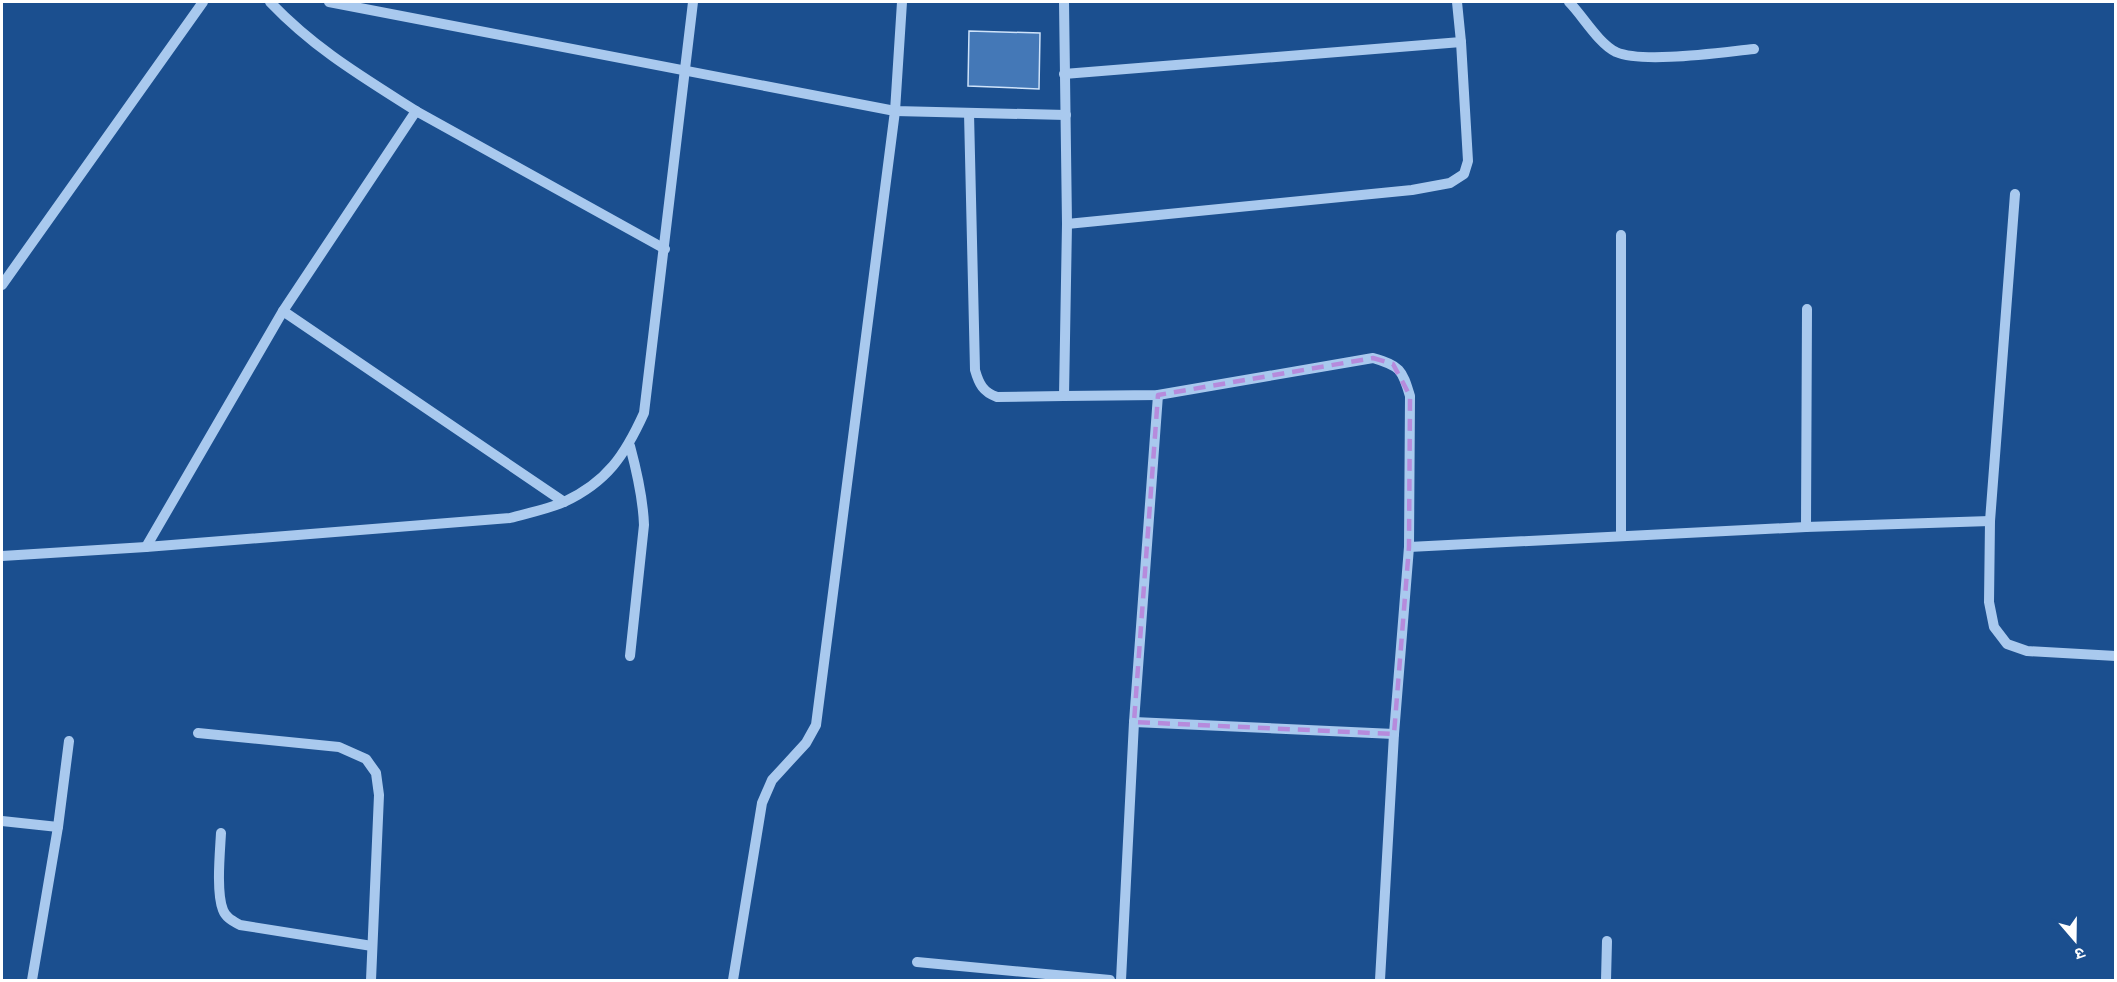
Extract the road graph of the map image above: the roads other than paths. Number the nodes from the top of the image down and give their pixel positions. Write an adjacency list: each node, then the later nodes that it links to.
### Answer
1 (203, 2): 21 (street)
2 (270, 2): 13 (street)
3 (329, 2): 11 (street)
4 (693, 2): 11 (street)
5 (902, 2): 14 (street)
6 (1064, 2): 12 (street)
7 (1457, 2): 9 (street)
8 (1569, 2): 10 (street)
9 (1461, 42): 12 (street); 18 (street)
10 (1754, 49)
11 (684, 70): 14 (street); 20 (street)
12 (1064, 74): 16 (street)
13 (416, 111): 20 (street); 23 (street)
14 (895, 111): 15 (street); 48 (street)
15 (969, 113): 16 (street); 25 (street)
16 (1066, 115): 18 (street)
17 (2015, 194): 28 (street)
18 (1067, 224): 25 (street)
19 (1621, 235): 30 (street)
20 (665, 249): 26 (street)
21 (2, 285)
22 (1807, 309): 29 (street)
23 (283, 311): 27 (street); 31 (street)
24 (1158, 395): 25 (street); 32 (street); 36 (street)
25 (1064, 396)
26 (630, 446): 27 (street); 34 (street)
27 (564, 502): 31 (street)
28 (1990, 521): 29 (street); 35 (street)
29 (1806, 527): 30 (street)
30 (1621, 535): 32 (street)
31 (146, 547): 33 (street)
32 (1408, 547): 38 (street)
33 (2, 556)
34 (630, 656)
35 (2115, 656)
36 (1134, 722): 38 (street); 50 (street)
37 (198, 733): 44 (street)
38 (1394, 734): 51 (street)
39 (69, 741): 41 (street)
40 (2, 821): 41 (street)
41 (58, 827): 46 (street)
42 (220, 833): 44 (street)
43 (1607, 940): 52 (street)
44 (372, 946): 47 (street)
45 (917, 962): 49 (street)
46 (32, 981)
47 (371, 981)
48 (733, 981)
49 (1110, 981)
50 (1121, 981)
51 (1380, 981)
52 (1606, 981)

